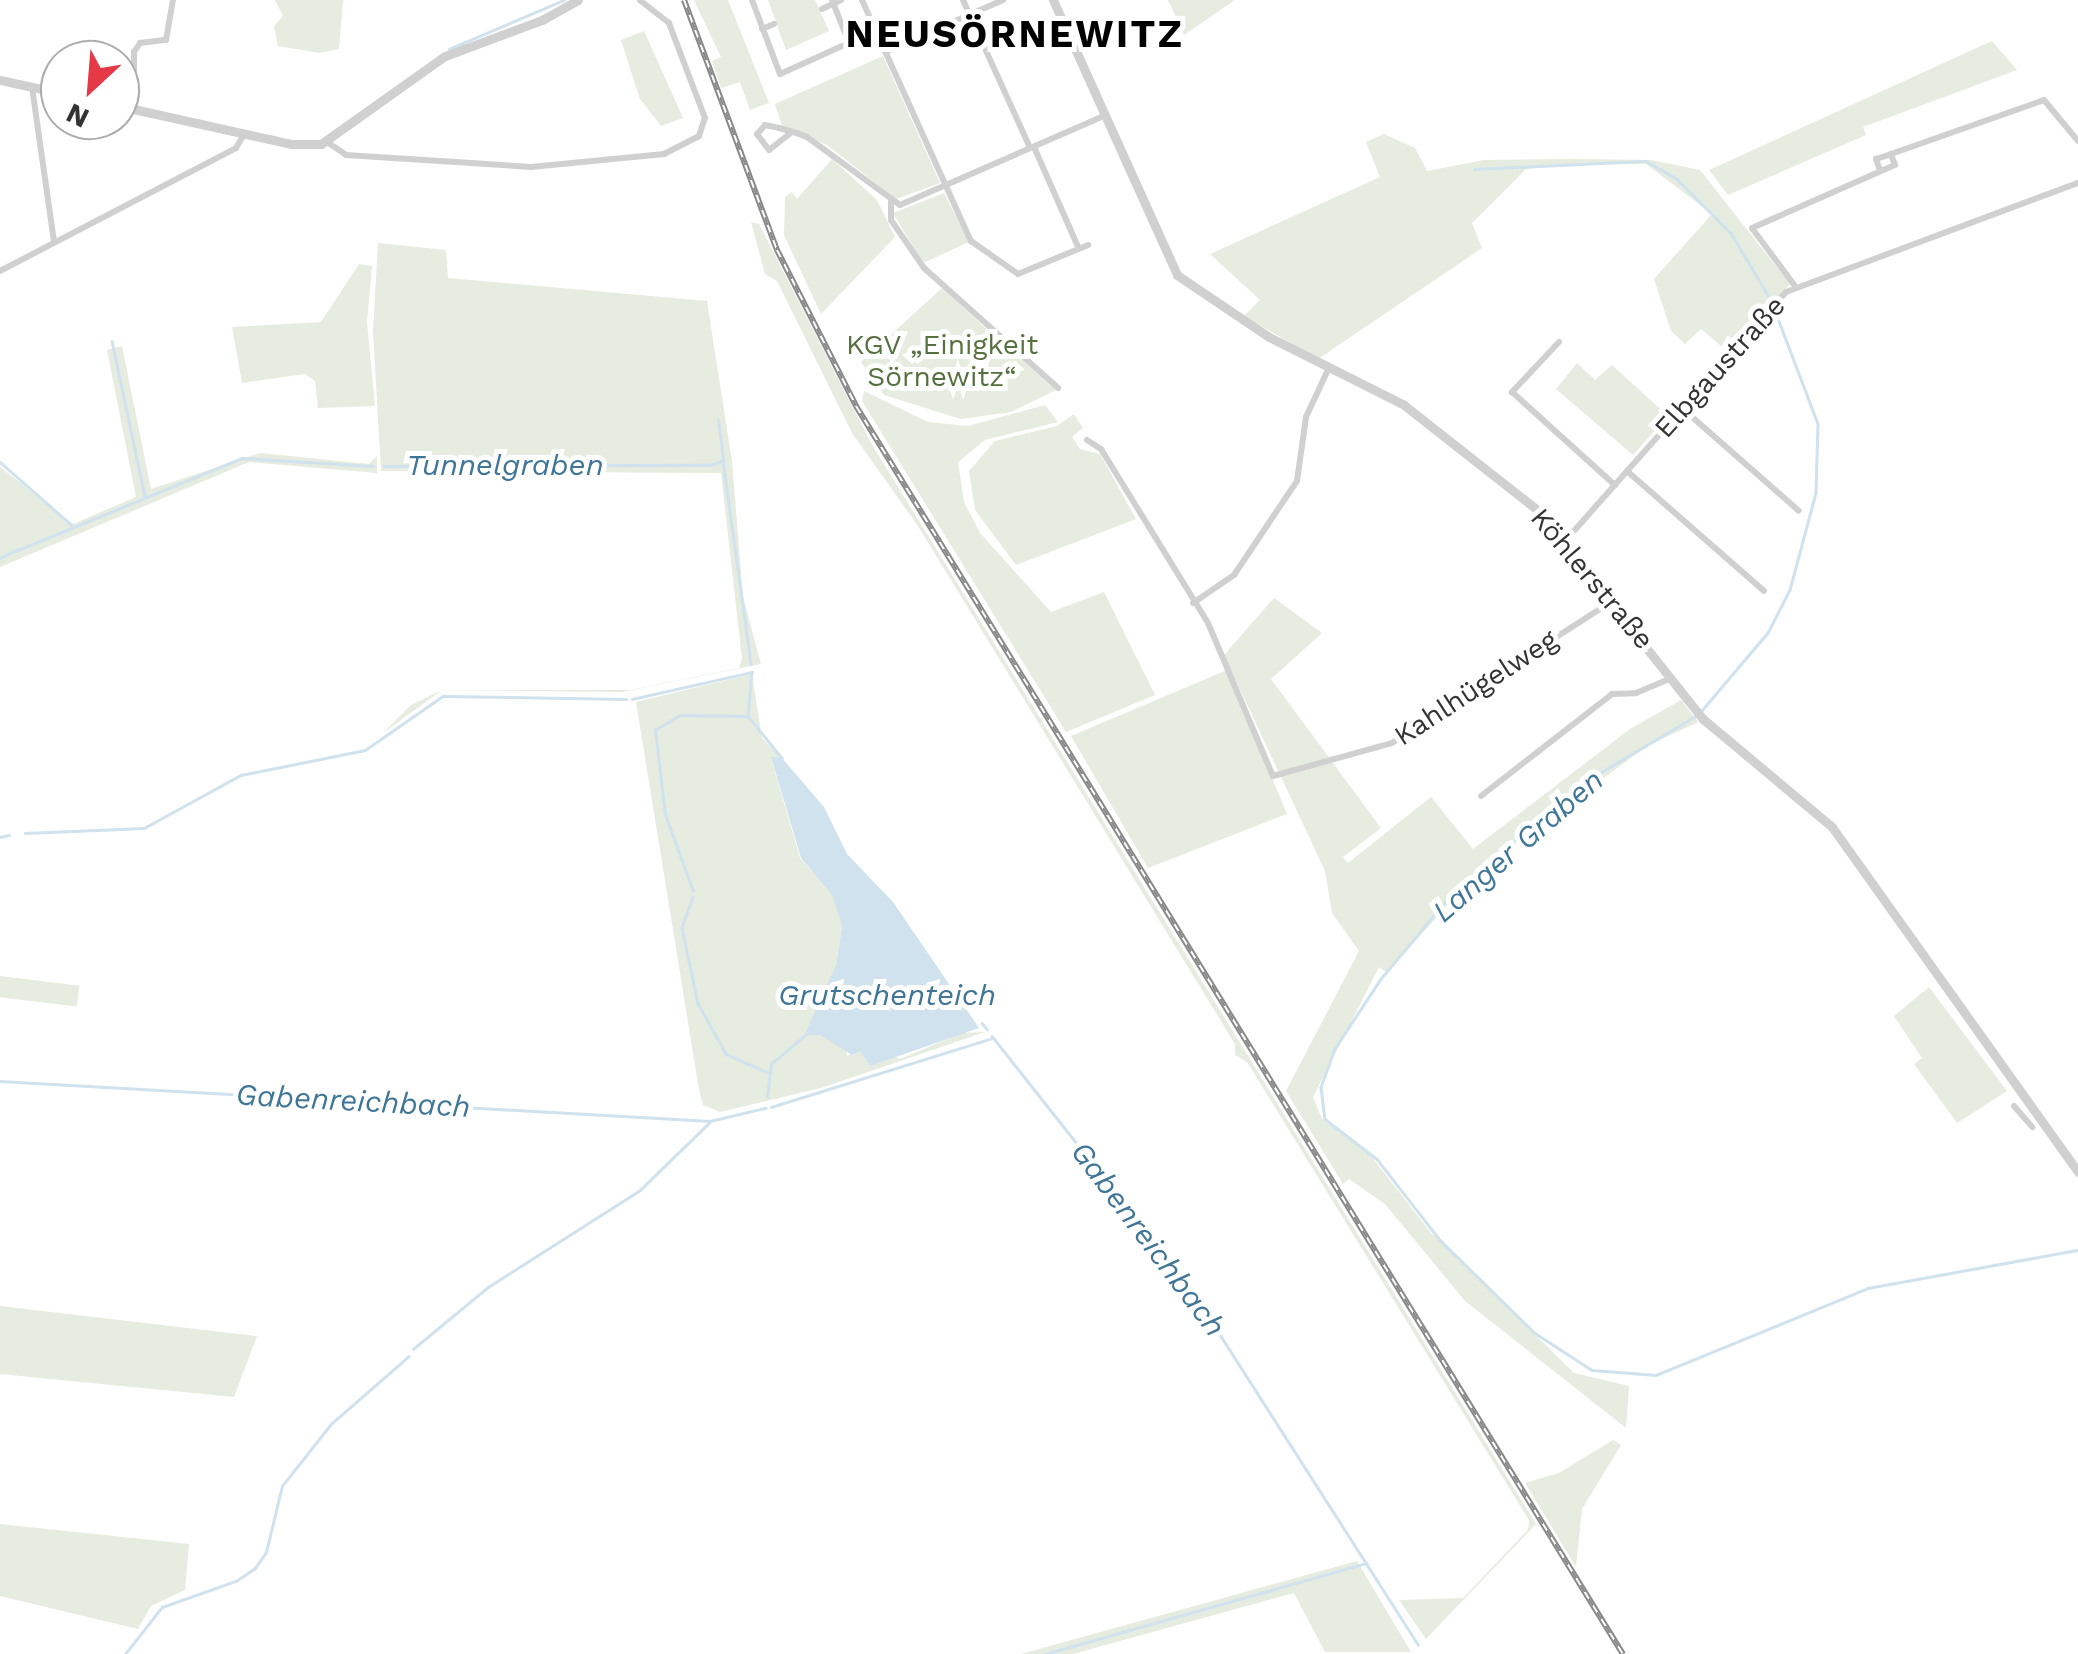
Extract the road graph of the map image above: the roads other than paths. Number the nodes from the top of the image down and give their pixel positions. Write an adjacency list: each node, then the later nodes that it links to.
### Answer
1 (172, 0): 14 (street)
2 (578, 0): 24 (street)
3 (640, 0): 24 (street)
4 (752, 0): 13 (street)
5 (862, 0): 15 (street)
6 (963, 0): 11 (street)
7 (1003, 0): 11 (street)
8 (1053, 0): 20 (street, Köhlerstraße)
9 (835, 1): 10 (street); 13 (street)
10 (822, 8)
11 (970, 14): 15 (street); 25 (street)
12 (774, 24): 13 (street)
13 (762, 29)
14 (140, 46)
15 (885, 52): 29 (street)
16 (0, 80): 17 (street)
17 (32, 87): 18 (street); 31 (street)
18 (40, 89)
19 (140, 111): 22 (street)
20 (1104, 116): 25 (street); 37 (street, Köhlerstraße)
21 (792, 132): 21 (street); 30 (street)
22 (244, 134): 24 (street); 31 (street)
23 (2078, 140): 26 (street)
24 (328, 142)
25 (1032, 148): 29 (street); 33 (street)
26 (1890, 154): 27 (street); 27 (street)
27 (1880, 171): 35 (street)
28 (2078, 182): 35 (street, Elbgaustraße)
29 (945, 186): 30 (street); 33 (street)
30 (891, 202): 38 (street)
31 (54, 241): 34 (street)
32 (1088, 245): 33 (street)
33 (1080, 248)
34 (0, 271)
35 (1795, 286): 39 (street, Elbgaustraße)
36 (1560, 342): 42 (street)
37 (1329, 368): 44 (street, Köhlerstraße); 47 (street)
38 (1058, 388)
39 (1682, 408): 41 (street, Elbgaustraße); 43 (street)
40 (1087, 440): 47 (street)
41 (1627, 471): 42 (street, Elbgaustraße); 45 (street)
42 (1615, 485): 44 (street, Elbgaustraße)
43 (1799, 512)
44 (1565, 541): 46 (street, Köhlerstraße)
45 (1764, 591)
46 (1614, 600): 47 (street, Kahlhügelweg); 48 (street, Köhlerstraße)
47 (1193, 603)
48 (1671, 678): 49 (street); 51 (street, Köhlerstraße)
49 (1481, 796)
50 (2014, 1106): 52 (street)
51 (2035, 1108): 52 (street); 54 (street, Köhlerstraße)
52 (2021, 1116): 53 (street)
53 (2032, 1127)
54 (2077, 1165)

